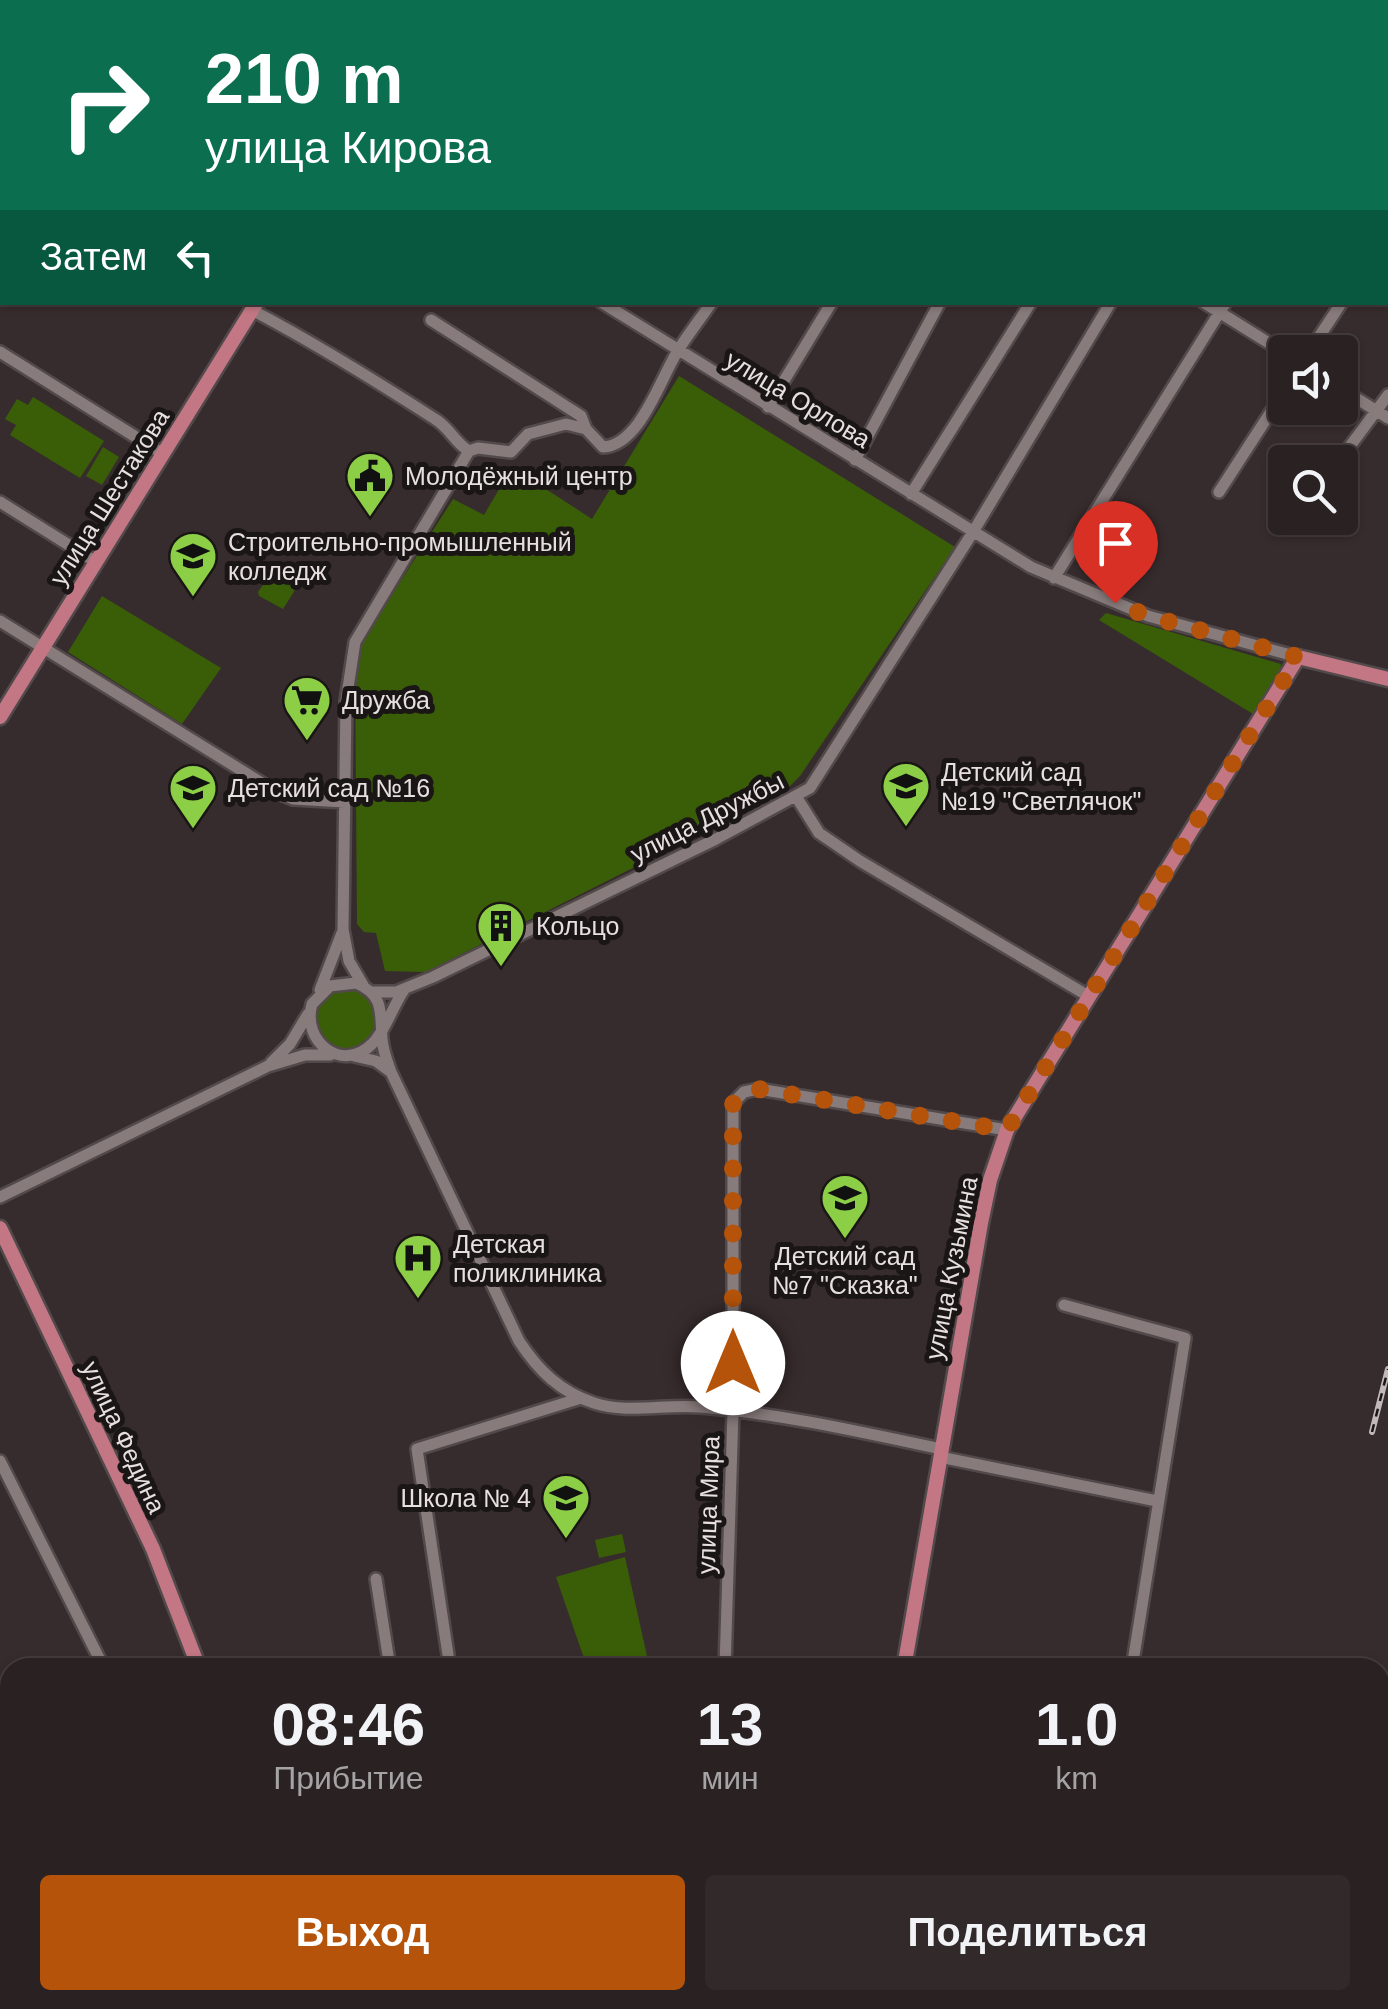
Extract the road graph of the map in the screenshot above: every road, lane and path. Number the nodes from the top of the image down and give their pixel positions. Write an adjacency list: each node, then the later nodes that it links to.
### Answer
1 (606, 305): 14 (street, улица Орлова)
2 (710, 305): 14 (street)
3 (830, 305): 17 (street)
4 (938, 305): 24 (street)
5 (1029, 305): 26 (street)
6 (1110, 305): 28 (street, улица Дружбы)
7 (1340, 305): 11 (street)
8 (255, 306): 22 (street); 23 (main road, улица Шестакова)
9 (1222, 308): 12 (street); 30 (street)
10 (432, 320): 20 (street)
11 (1320, 335)
12 (1268, 341)
13 (0, 352): 23 (street)
14 (677, 352): 17 (street, улица Орлова); 20 (street)
15 (1388, 395): 18 (street)
16 (1358, 399): 18 (street)
17 (768, 407): 24 (street, улица Орлова)
18 (1382, 414): 21 (street)
19 (1268, 416): 25 (street)
20 (586, 429): 22 (street)
21 (1352, 445)
22 (469, 451): 37 (street)
23 (163, 454): 29 (main road, улица Шестакова)
24 (855, 460): 26 (street, улица Орлова)
25 (1219, 492)
26 (911, 494): 28 (street, улица Орлова)
27 (0, 502): 29 (street)
28 (973, 532): 30 (street, улица Орлова); 36 (street, улица Дружбы)
29 (96, 562): 32 (main road, улица Шестакова)
30 (1054, 578): 33 (street, улица Орлова)
31 (0, 621): 32 (street)
32 (42, 647): 35 (main road, улица Шестакова); 37 (street)
33 (1298, 657): 34 (main road); 42 (main road, улица Кузьмина)
34 (1388, 678)
35 (0, 716)
36 (797, 798): 40 (street, улица Дружбы); 42 (street)
37 (345, 802): 38 (street)
38 (343, 929): 39 (street); 41 (street)
39 (368, 989): 40 (street); 41 (street); 44 (street)
40 (404, 990): 44 (street)
41 (317, 997): 43 (street)
42 (1090, 997): 48 (main road, улица Кузьмина)
43 (310, 1012): 45 (street); 46 (street)
44 (382, 1028): 45 (street); 47 (street)
45 (345, 1055): 46 (street); 47 (street)
46 (268, 1066): 49 (street)
47 (391, 1072): 52 (street)
48 (1007, 1130): 53 (street, улица Мира); 54 (main road, улица Кузьмина)
49 (0, 1197)
50 (0, 1228): 59 (main road, улица Федина)
51 (1064, 1306): 56 (street)
52 (580, 1398): 53 (street); 61 (street)
53 (733, 1411): 54 (street); 62 (street, улица Мира)
54 (940, 1453): 56 (street); 63 (main road, улица Кузьмина)
55 (0, 1461): 58 (street)
56 (1157, 1501): 64 (street)
57 (376, 1579): 60 (street)
58 (99, 1658)
59 (195, 1658)
60 (388, 1658)
61 (448, 1658)
62 (725, 1658)
63 (906, 1658)
64 (1133, 1658)

